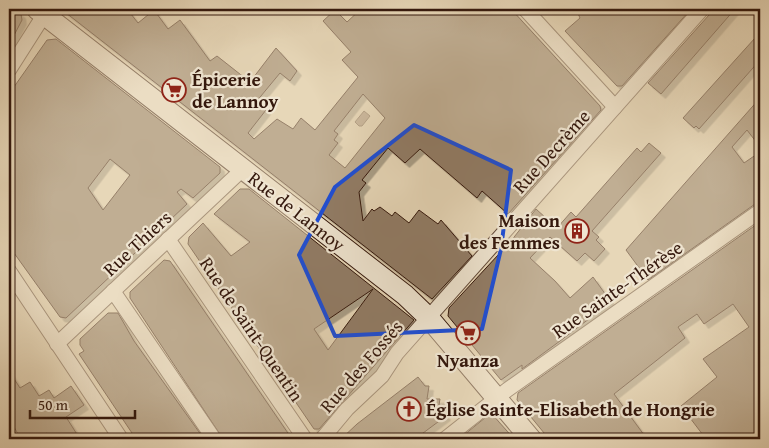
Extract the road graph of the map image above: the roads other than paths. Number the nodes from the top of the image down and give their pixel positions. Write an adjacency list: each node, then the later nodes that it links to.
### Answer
1 (526, 9): 5 (street)
2 (702, 9): 5 (street, Rue Decrème)
3 (44, 11): 4 (street); 6 (main road, Rue de Lannoy)
4 (9, 70)
5 (615, 107): 11 (street, Rue Decrème)
6 (243, 169): 8 (street, Rue Thiers); 11 (main road, Rue de Lannoy)
7 (760, 211): 13 (street, Rue Sainte-Thérèse)
8 (168, 239): 10 (street, Rue Thiers); 16 (street, Rue de Saint-Quentin)
9 (9, 271): 12 (street)
10 (113, 291): 12 (street, Rue Thiers); 15 (street)
11 (429, 318): 13 (main road, Rue de Lannoy); 17 (street, Rue des Fossés)
12 (57, 344): 14 (street)
13 (496, 398): 18 (street, Rue Sainte-Thérèse); 19 (main road, Rue de Lannoy)
14 (121, 439)
15 (214, 439)
16 (305, 439)
17 (322, 439)
18 (445, 439)
19 (531, 439)

